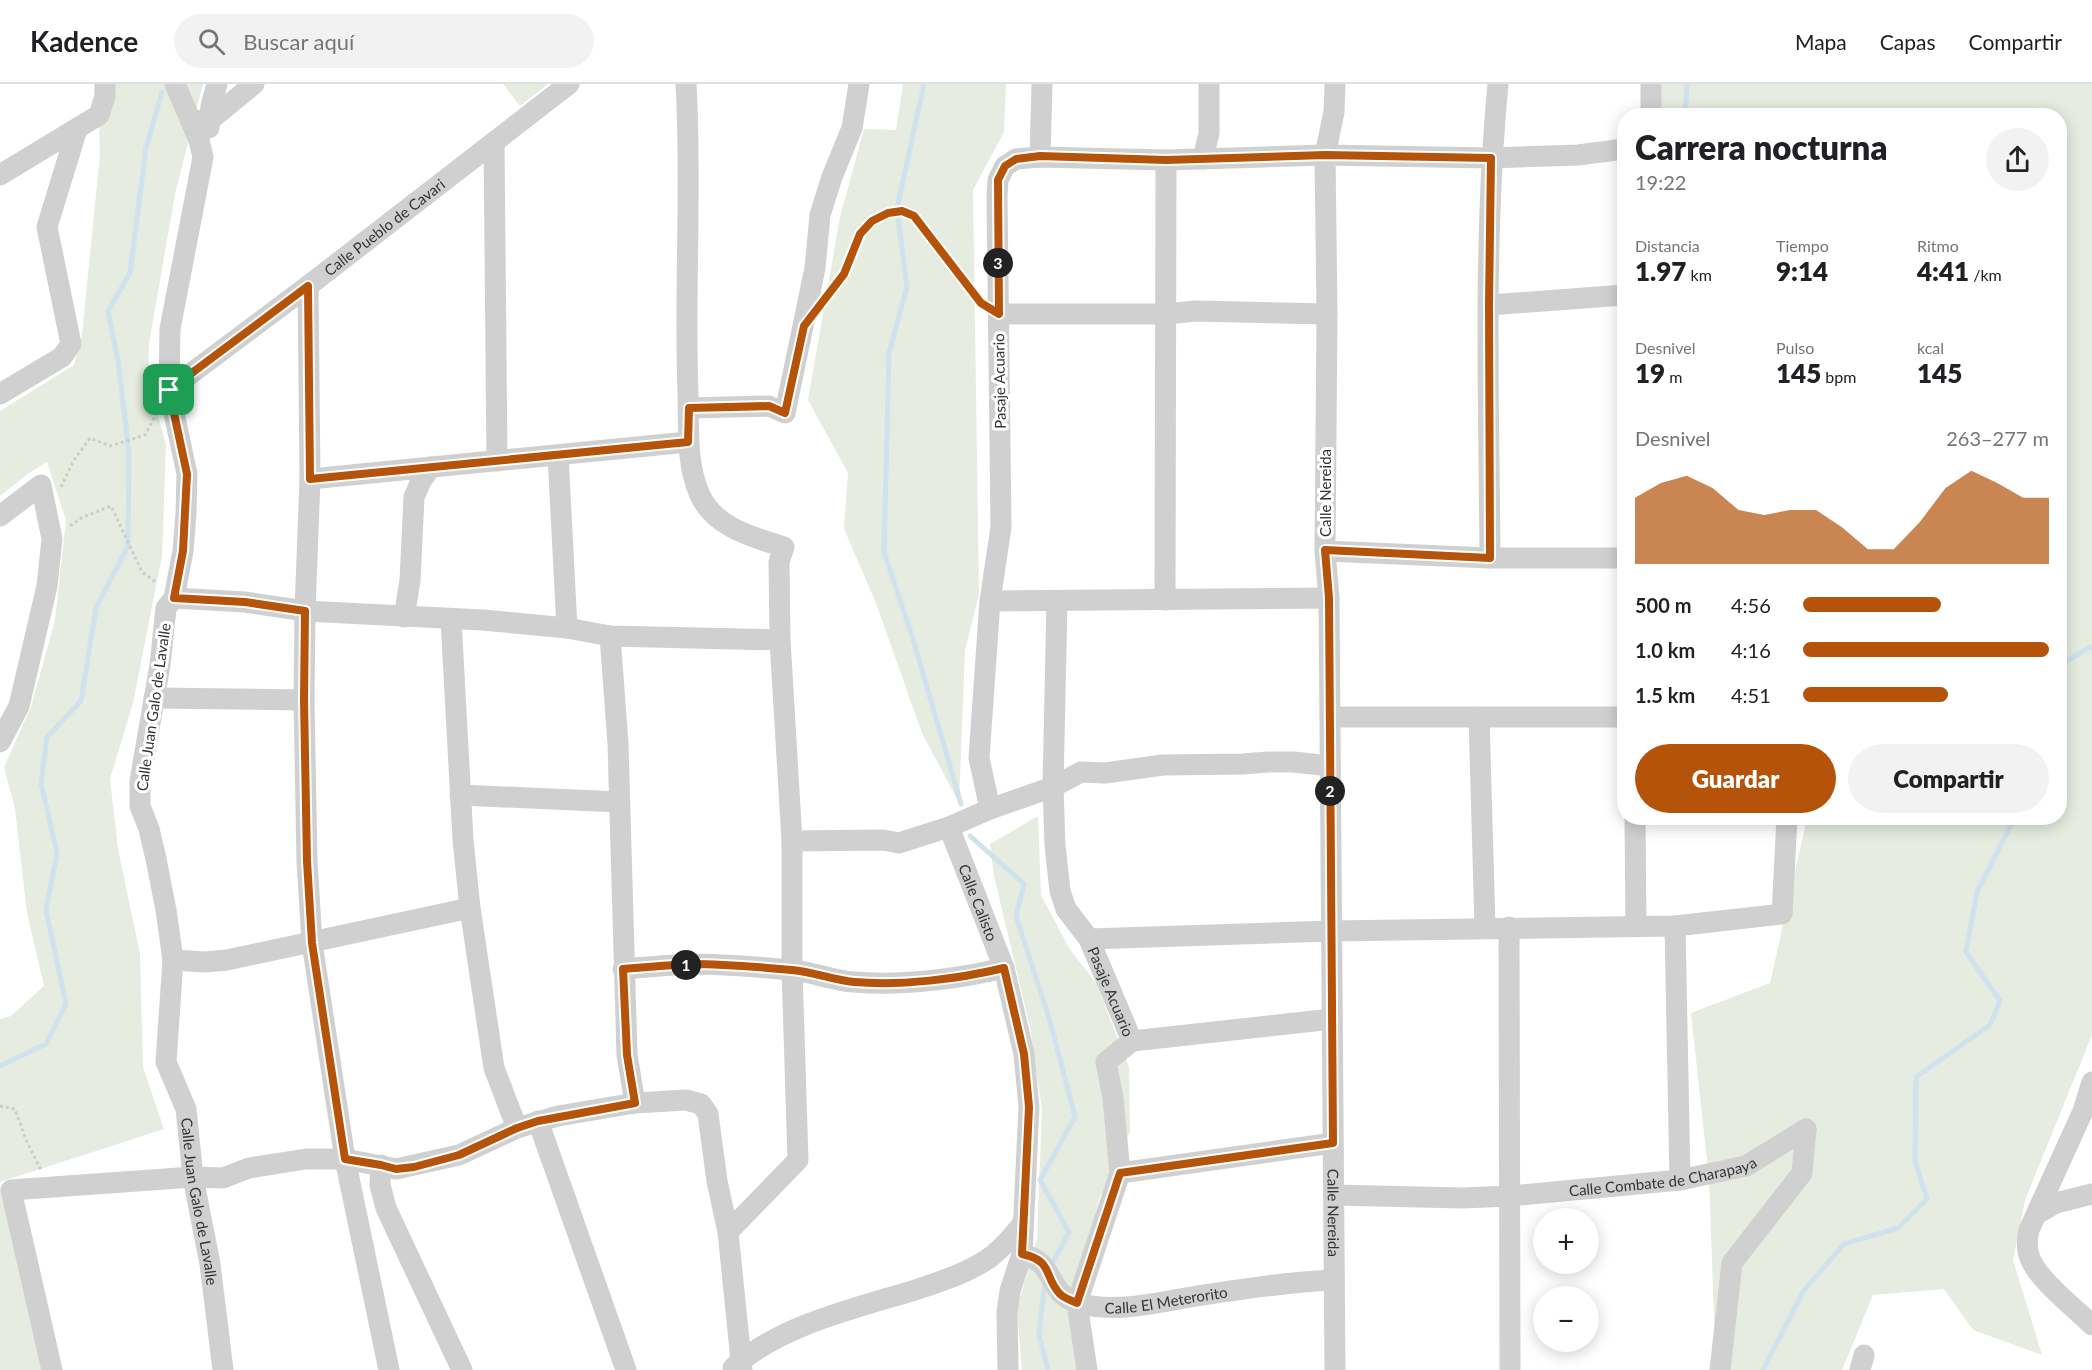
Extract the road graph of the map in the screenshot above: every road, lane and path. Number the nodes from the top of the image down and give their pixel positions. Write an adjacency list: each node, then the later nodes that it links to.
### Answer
1 (105, 84): 15 (street)
2 (175, 84): 14 (street)
3 (217, 84): 14 (street, Calle Juan Galo de Lavalle)
4 (254, 84): 14 (street)
5 (569, 84): 16 (street, Calle Pueblo de Cavari)
6 (686, 84): 33 (street)
7 (859, 84): 33 (street)
8 (1042, 84): 19 (street)
9 (1209, 84): 21 (street)
10 (1335, 84): 18 (street, Calle Nereida)
11 (1498, 84): 20 (street)
12 (1651, 84): 13 (street)
13 (1651, 108)
14 (200, 120): 31 (street, Calle Juan Galo de Lavalle)
15 (77, 129): 23 (street); 32 (street)
16 (494, 142): 24 (street, Calle Pueblo de Cavari); 36 (street)
17 (1617, 150): 20 (street, Pasaje Acuario)
18 (1325, 155): 20 (street, Pasaje Acuario); 21 (street, Pasaje Acuario); 30 (street, Calle Nereida)
19 (1040, 156): 22 (street, Pasaje Acuario); 28 (street, Pasaje Acuario)
20 (1491, 158): 27 (street)
21 (1203, 159): 22 (street, Pasaje Acuario)
22 (1166, 160): 29 (street)
23 (0, 175)
24 (308, 286): 31 (street, Calle Pueblo de Cavari); 38 (street)
25 (828, 295): 28 (path)
26 (1617, 296): 27 (street)
27 (1489, 305): 43 (street)
28 (999, 314): 29 (street); 49 (street, Pasaje Acuario)
29 (1166, 314): 30 (street); 47 (street)
30 (1327, 314): 42 (street, Calle Nereida)
31 (169, 390): 39 (path); 45 (street, Calle Juan Galo de Lavalle)
32 (0, 394)
33 (689, 408): 34 (street)
34 (688, 442): 35 (street); 55 (street)
35 (558, 455): 36 (street); 53 (street)
36 (497, 461): 37 (street)
37 (431, 468): 38 (street); 51 (street)
38 (310, 479): 50 (street)
39 (51, 486): 40 (street); 41 (street)
40 (0, 516)
41 (51, 539): 45 (path); 61 (street)
42 (1325, 550): 43 (street); 46 (street, Calle Nereida)
43 (1490, 558): 44 (street)
44 (1617, 558)
45 (174, 598): 50 (street); 56 (street, Calle Juan Galo de Lavalle)
46 (1329, 598): 47 (street); 58 (street, Calle Nereida)
47 (1165, 600): 48 (street)
48 (1057, 601): 49 (street); 63 (street, Pasaje Acuario)
49 (990, 602): 66 (street, Pasaje Acuario)
50 (305, 611): 51 (street); 57 (street)
51 (404, 617): 52 (street)
52 (451, 619): 53 (street); 64 (street)
53 (567, 628): 54 (street)
54 (610, 636): 55 (street); 65 (street)
55 (780, 640): 70 (street)
56 (154, 698): 57 (street); 79 (street, Calle Juan Galo de Lavalle)
57 (304, 700): 78 (street)
58 (1330, 717): 59 (street); 62 (street, Calle Nereida)
59 (1479, 717): 60 (street); 74 (street)
60 (1617, 717)
61 (0, 742)
62 (1330, 766): 63 (street); 76 (street, Calle Nereida)
63 (1053, 787): 66 (street); 77 (street, Pasaje Acuario)
64 (460, 795): 65 (street); 71 (street)
65 (619, 802): 81 (street)
66 (990, 810): 69 (street)
67 (1635, 825): 72 (street)
68 (1786, 825): 73 (street)
69 (949, 827): 70 (street); 80 (street, Calle Calisto)
70 (792, 841): 82 (street)
71 (470, 908): 78 (street); 89 (street)
72 (1636, 926): 73 (street); 75 (street)
73 (1675, 926): 95 (street)
74 (1485, 927): 75 (street); 76 (street)
75 (1509, 927): 99 (street)
76 (1331, 931): 77 (street); 83 (street, Calle Nereida)
77 (1089, 939): 84 (street, Pasaje Acuario)
78 (312, 943): 79 (street); 91 (street)
79 (173, 960): 94 (street, Calle Juan Galo de Lavalle)
80 (1004, 968): 82 (street); 101 (street, Calle Calisto)
81 (623, 969): 82 (street); 86 (street)
82 (792, 970): 102 (street)
83 (1332, 1019): 84 (street); 90 (street, Calle Nereida)
84 (1132, 1041): 93 (street, Pasaje Acuario)
85 (2092, 1082): 100 (street)
86 (635, 1103): 88 (street); 102 (street)
87 (0, 1106): 96 (path)
88 (538, 1121): 89 (street); 113 (street)
89 (517, 1128): 92 (street)
90 (1333, 1143): 93 (street); 98 (street, Calle Nereida)
91 (345, 1159): 92 (street); 94 (street); 111 (street)
92 (381, 1165): 112 (street)
93 (1120, 1173): 105 (street, Pasaje Acuario)
94 (193, 1177): 96 (street); 110 (street, Calle Juan Galo de Lavalle)
95 (1680, 1180): 99 (street, Calle Combate de Charapaya); 117 (street, Calle Combate de Charapaya)
96 (50, 1187): 109 (street)
97 (2092, 1194): 100 (street)
98 (1334, 1195): 99 (street, Calle Combate de Charapaya); 104 (street, Calle Nereida)
99 (1510, 1196): 116 (street)
100 (2037, 1214): 106 (street)
101 (1023, 1223): 103 (street, Calle Calisto); 107 (street)
102 (728, 1232): 107 (street)
103 (1022, 1254): 105 (street); 108 (street, Calle Calisto)
104 (1334, 1280): 105 (street, Calle El Meterorito); 115 (street, Calle Nereida)
105 (1077, 1303): 114 (street, Pasaje Acuario)
106 (2092, 1325)
107 (738, 1367)
108 (1002, 1368)
109 (52, 1370)
110 (223, 1370)
111 (389, 1370)
112 (462, 1370)
113 (626, 1370)
114 (1087, 1370)
115 (1335, 1370)
116 (1510, 1370)
117 (1720, 1370)

